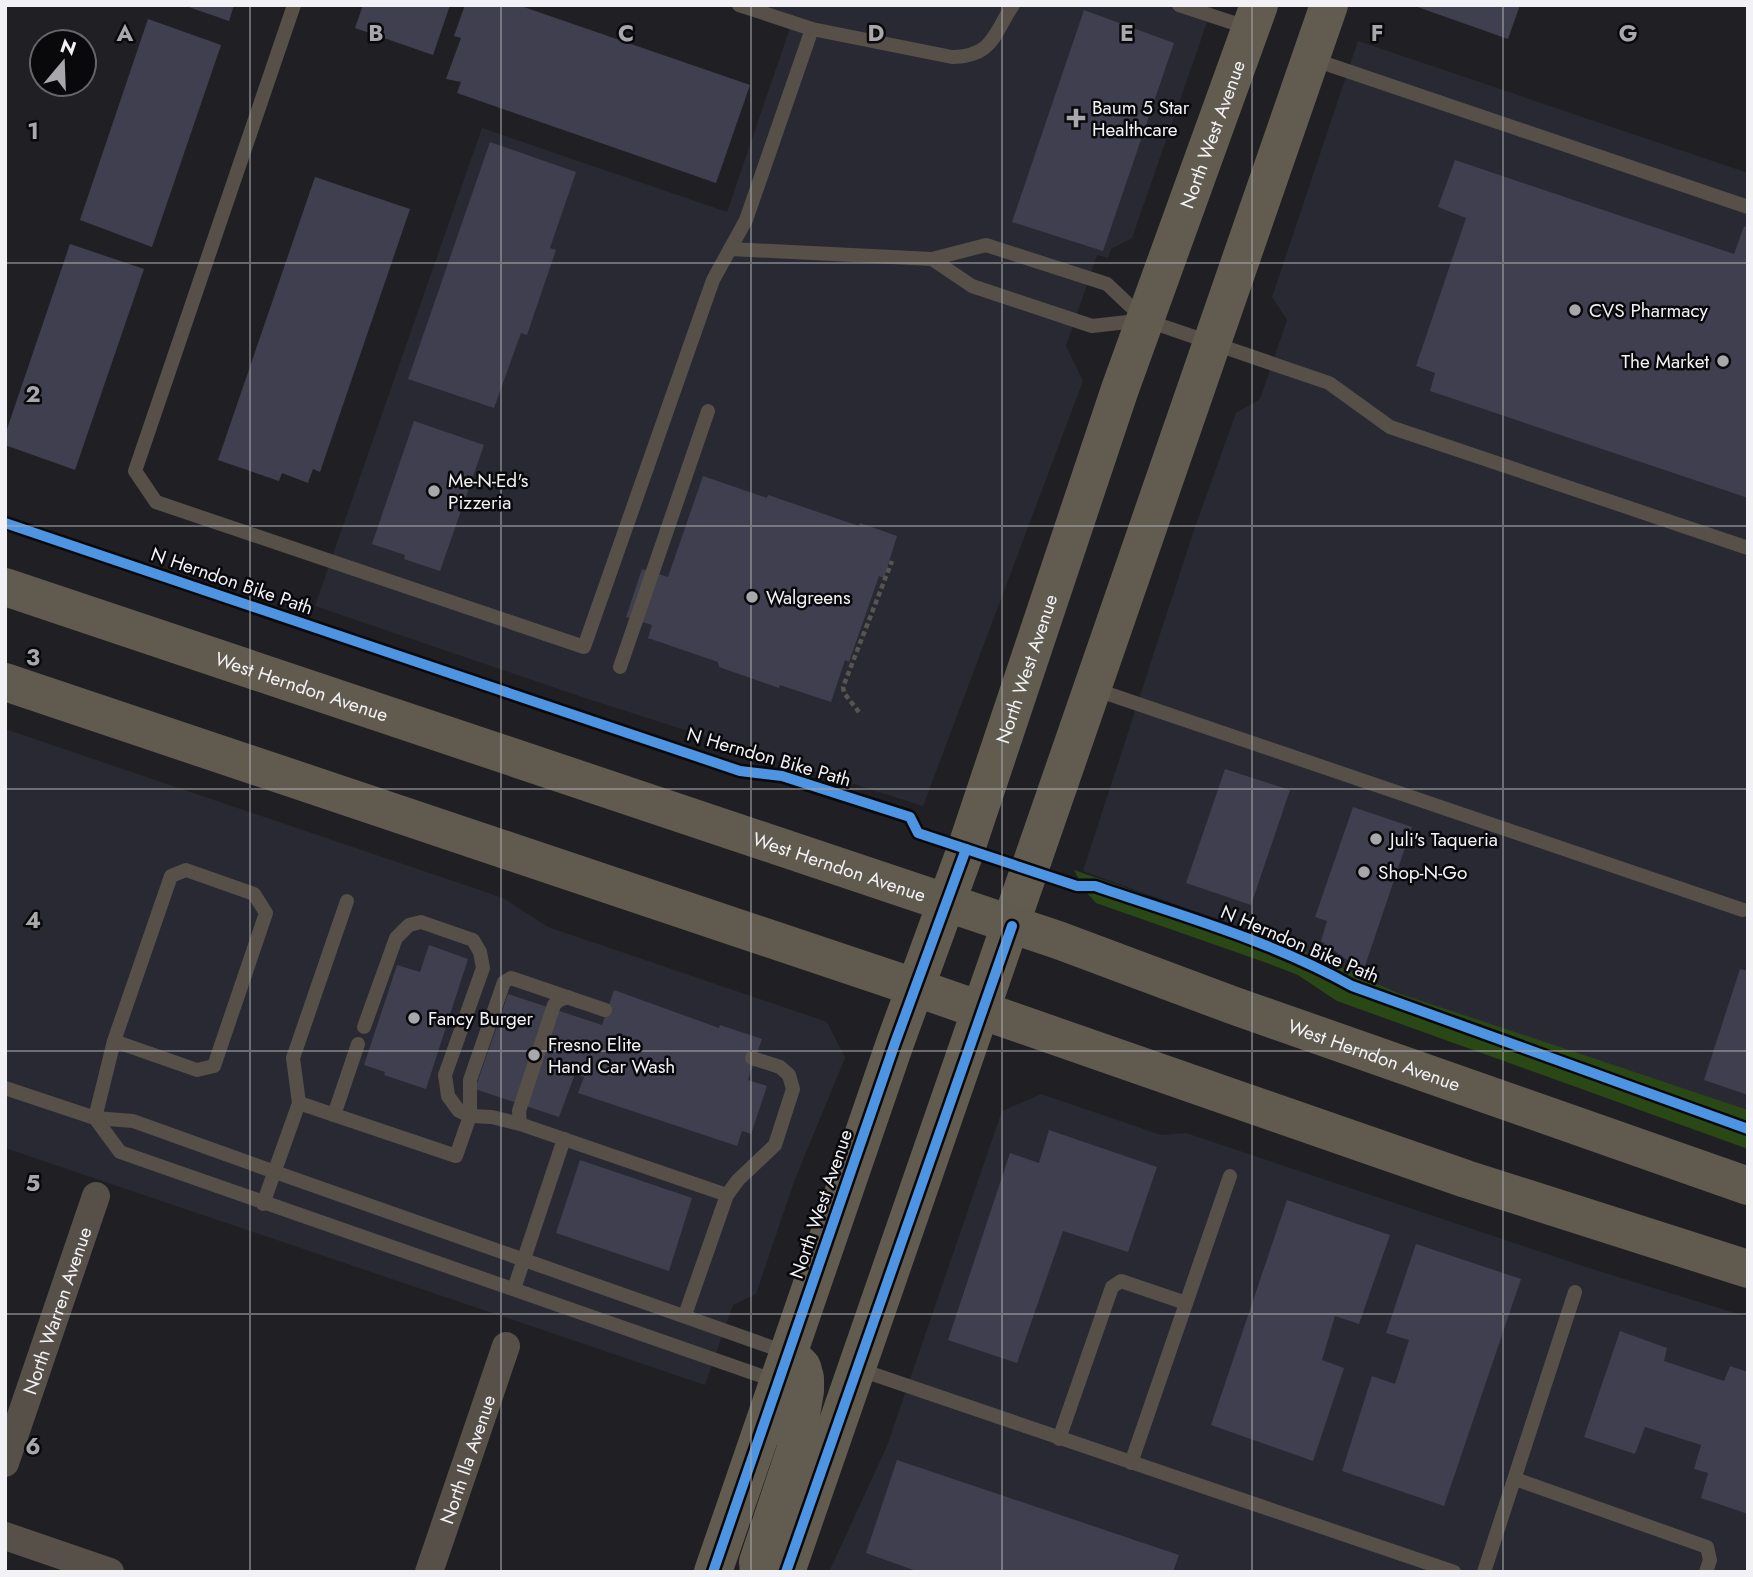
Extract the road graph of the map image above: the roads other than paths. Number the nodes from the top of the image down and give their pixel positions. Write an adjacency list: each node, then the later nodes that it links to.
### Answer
1 (294, 5): 11 (lane)
2 (739, 5): 8 (lane)
3 (1013, 5): 8 (lane)
4 (1179, 5): 7 (lane)
5 (1301, 5): 9 (street)
6 (1329, 5): 9 (street)
7 (1255, 17): 13 (street, North West Avenue)
8 (812, 29): 11 (lane)
9 (1310, 59): 10 (lane); 14 (street)
10 (1748, 207)
11 (730, 249): 12 (lane)
12 (932, 259): 13 (lane); 13 (lane)
13 (1145, 320): 14 (lane); 22 (street, North West Avenue)
14 (1211, 341): 16 (lane); 20 (street)
15 (708, 411): 18 (lane)
16 (1748, 548)
17 (5, 587): 22 (main road, West Herndon Avenue)
18 (620, 667)
19 (5, 682): 25 (main road)
20 (1093, 688): 23 (lane); 24 (street)
21 (347, 901): 34 (lane)
22 (946, 904): 24 (main road, West Herndon Avenue); 25 (street, North West Avenue)
23 (1746, 908)
24 (1012, 926): 28 (street); 42 (main road, West Herndon Avenue)
25 (914, 987): 28 (main road); 53 (street, North West Avenue)
26 (568, 998): 27 (lane); 36 (lane); 38 (lane)
27 (605, 1010)
28 (981, 1011): 47 (main road); 54 (street)
29 (364, 1027): 36 (lane)
30 (114, 1041): 30 (lane); 37 (lane)
31 (358, 1044): 35 (lane)
32 (752, 1058): 43 (lane)
33 (5, 1088): 37 (lane)
34 (299, 1103): 35 (lane); 40 (lane)
35 (334, 1115): 36 (lane)
36 (470, 1116): 38 (lane)
37 (94, 1118): 40 (lane); 45 (lane)
38 (520, 1124): 39 (lane)
39 (564, 1139): 43 (lane); 46 (lane)
40 (275, 1172): 45 (lane); 46 (lane)
41 (1230, 1176): 50 (lane)
42 (1748, 1186)
43 (727, 1195): 51 (lane)
44 (96, 1196): 56 (street, North Warren Avenue)
45 (263, 1203): 48 (lane)
46 (524, 1259): 48 (lane); 51 (lane)
47 (1748, 1269)
48 (514, 1289): 53 (lane)
49 (1575, 1292): 58 (lane)
50 (1186, 1303): 55 (lane); 57 (lane)
51 (685, 1315): 53 (lane)
52 (506, 1346): 62 (street, North Ila Avenue)
53 (783, 1367): 59 (street, North West Avenue); 65 (street)
54 (856, 1368): 55 (lane); 66 (street)
55 (1059, 1439): 57 (lane)
56 (5, 1463)
57 (1130, 1463): 67 (lane)
58 (1515, 1479): 68 (lane); 69 (lane)
59 (727, 1529): 63 (street, North West Avenue); 64 (street)
60 (5, 1536): 61 (street)
61 (110, 1572)
62 (429, 1572)
63 (713, 1572)
64 (728, 1572)
65 (758, 1572)
66 (786, 1572)
67 (1454, 1572)
68 (1484, 1572)
69 (1706, 1572)

